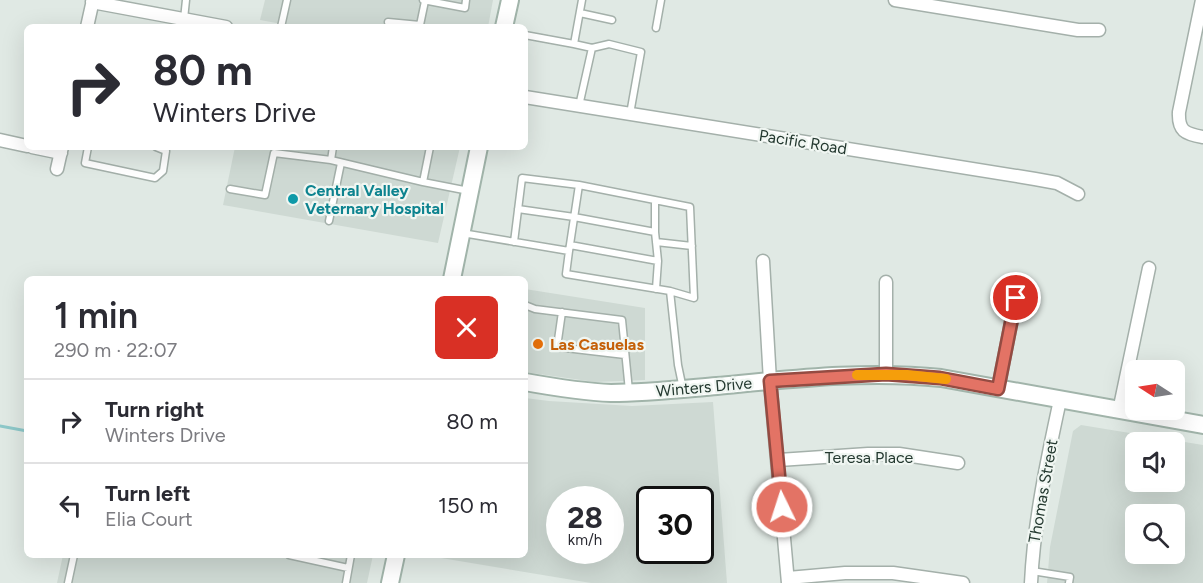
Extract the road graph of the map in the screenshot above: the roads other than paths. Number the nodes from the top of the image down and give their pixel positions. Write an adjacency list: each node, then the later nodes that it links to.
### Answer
1 (186, 0): 12 (lane)
2 (286, 0): 17 (lane)
3 (423, 0): 4 (lane); 19 (lane)
4 (466, 0)
5 (510, 0): 20 (street)
6 (582, 0): 11 (lane)
7 (661, 0): 21 (lane)
8 (895, 0): 22 (street)
9 (1202, 0): 29 (street)
10 (92, 1): 12 (street); 15 (street)
11 (580, 13): 13 (lane); 24 (lane)
12 (184, 19): 16 (street)
13 (612, 20)
14 (388, 22): 18 (lane)
15 (88, 24)
16 (210, 24)
17 (282, 24)
18 (409, 24)
19 (420, 24)
20 (505, 24)
21 (656, 28)
22 (1099, 30)
23 (528, 36): 24 (lane)
24 (574, 44): 25 (lane)
25 (592, 48): 27 (lane); 28 (lane)
26 (528, 98): 27 (street, Pacific Road)
27 (579, 106): 28 (street, Pacific Road)
28 (630, 114): 45 (street, Pacific Road)
29 (1203, 137)
30 (0, 140): 31 (street)
31 (24, 145)
32 (61, 150): 40 (street)
33 (87, 150): 34 (lane)
34 (164, 150)
35 (333, 150): 38 (lane)
36 (429, 150): 41 (lane)
37 (478, 150): 44 (street)
38 (331, 160): 39 (lane); 43 (lane)
39 (341, 163): 41 (lane); 49 (lane)
40 (57, 169)
41 (423, 182): 44 (lane)
42 (579, 185): 46 (lane); 47 (lane); 48 (lane)
43 (230, 189)
44 (470, 191): 51 (street)
45 (1078, 194)
46 (655, 200): 50 (lane); 54 (lane)
47 (518, 209): 48 (lane); 52 (lane)
48 (574, 217): 50 (lane); 55 (lane)
49 (329, 221)
50 (655, 232): 53 (lane)
51 (462, 233): 52 (lane); 59 (street)
52 (514, 242): 55 (lane)
53 (656, 242): 54 (lane); 56 (lane)
54 (692, 246): 62 (lane)
55 (569, 248): 56 (lane); 61 (lane)
56 (658, 261): 61 (lane)
57 (763, 261): 68 (street)
58 (1149, 268): 74 (street)
59 (453, 276)
60 (886, 282): 67 (street)
61 (656, 289): 62 (lane)
62 (670, 291): 70 (lane)
63 (1016, 298): 71 (street)
64 (528, 306): 65 (lane)
65 (562, 312): 66 (lane); 66 (lane)
66 (626, 355): 72 (lane)
67 (886, 374): 68 (street, Winters Drive); 71 (street, Winters Drive)
68 (770, 381): 70 (street, Winters Drive); 76 (street)
69 (528, 383): 72 (street, Winters Drive)
70 (683, 389): 72 (street, Winters Drive)
71 (998, 389): 73 (street, Winters Drive)
72 (629, 392)
73 (1060, 400): 74 (street, Winters Drive); 83 (street, Thomas Street)
74 (1119, 411): 75 (street, Winters Drive)
75 (1203, 425)
76 (779, 459): 77 (street, Teresa Place); 85 (street)
77 (958, 463)
78 (73, 558): 86 (lane)
79 (303, 558): 82 (lane)
80 (350, 558): 82 (lane)
81 (395, 558): 88 (street)
82 (348, 568): 87 (lane)
83 (1031, 577): 90 (lane)
84 (893, 578): 85 (street); 89 (street)
85 (788, 580)
86 (68, 583)
87 (346, 583)
88 (390, 583)
89 (963, 583)
90 (1069, 583)

